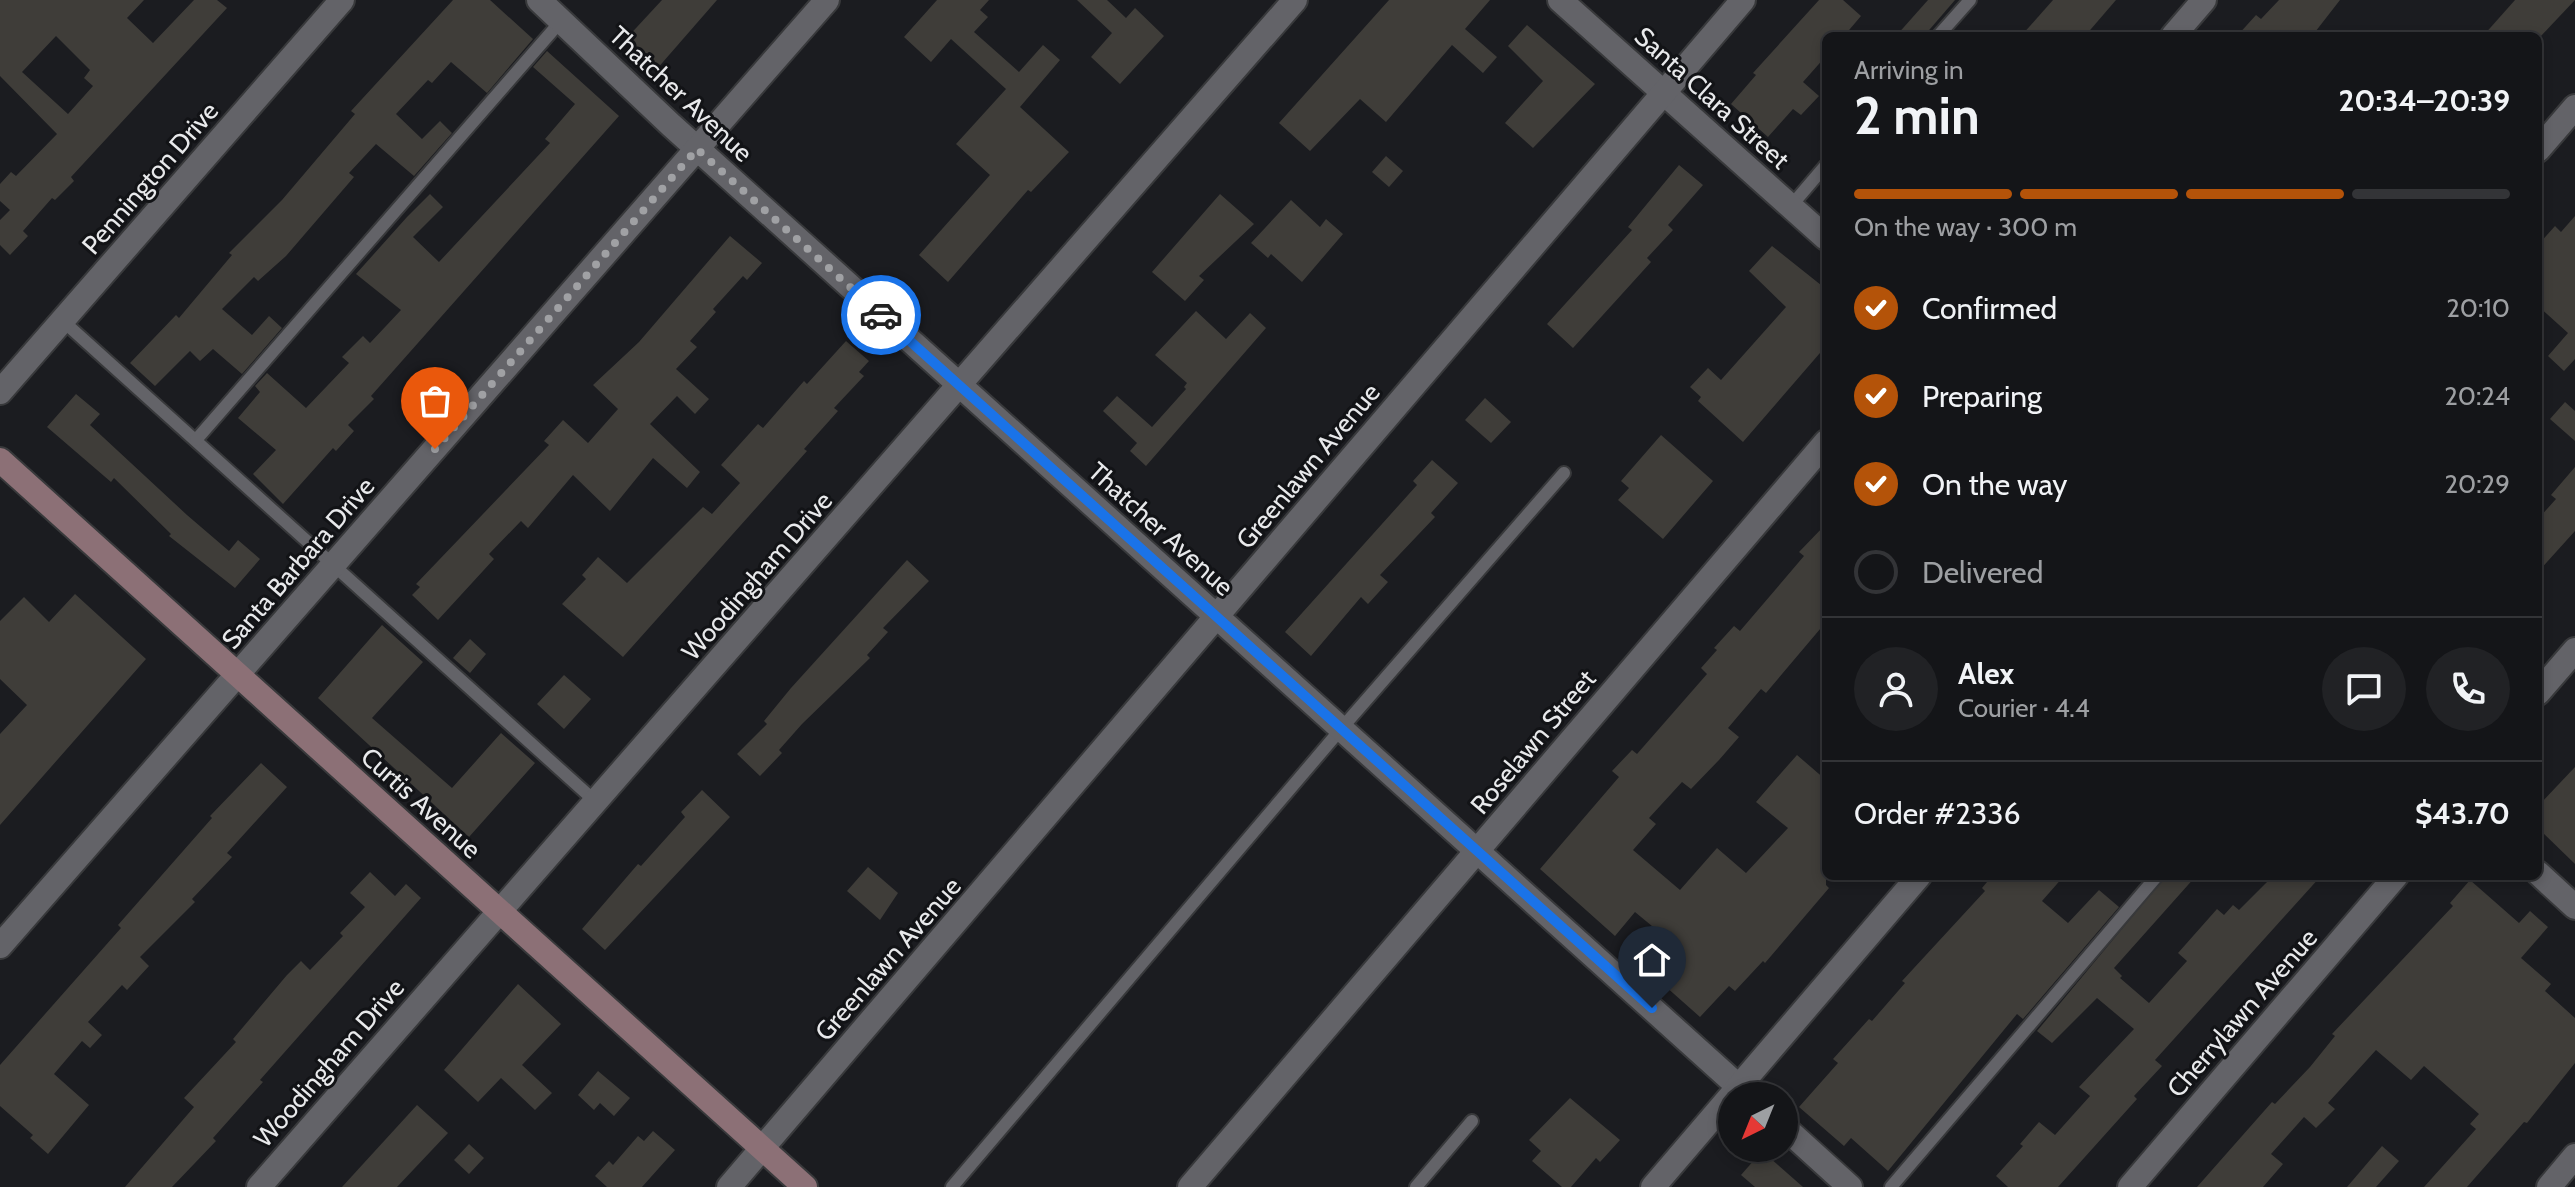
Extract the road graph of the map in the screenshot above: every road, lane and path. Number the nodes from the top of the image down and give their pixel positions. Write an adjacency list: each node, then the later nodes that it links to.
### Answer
1 (342, 0): 19 (street, Pennington Drive)
2 (539, 0): 9 (street, Thatcher Avenue)
3 (827, 0): 15 (street, Santa Barbara Drive)
4 (1295, 0): 20 (street, Woodingham Drive)
5 (1560, 0): 12 (street, Santa Clara Street)
6 (1743, 0): 12 (street, Greenlawn Avenue)
7 (1970, 0): 10 (lane)
8 (2204, 0): 11 (street)
9 (561, 21): 15 (street, Thatcher Avenue); 22 (lane)
10 (1942, 32)
11 (2176, 32)
12 (1664, 92): 17 (street, Santa Clara Street); 27 (street, Greenlawn Avenue)
13 (2575, 107): 14 (street)
14 (2542, 145)
15 (697, 149): 20 (street, Thatcher Avenue); 26 (street, Santa Barbara Drive)
16 (1822, 170): 17 (lane)
17 (1791, 206): 18 (street, Santa Clara Street)
18 (1822, 234)
19 (63, 321): 21 (street, Pennington Drive); 22 (lane)
20 (960, 386): 27 (street, Thatcher Avenue); 32 (street, Woodingham Drive)
21 (0, 392)
22 (196, 440): 26 (lane)
23 (1822, 447): 33 (street, Roselawn Street)
24 (0, 460): 29 (street, Curtis Avenue)
25 (1564, 473): 31 (lane)
26 (334, 565): 29 (street, Santa Barbara Drive); 32 (lane)
27 (1217, 617): 31 (street, Thatcher Avenue); 46 (street, Greenlawn Avenue)
28 (2575, 650): 30 (street)
29 (238, 675): 39 (street, Curtis Avenue); 40 (street, Santa Barbara Drive)
30 (2542, 688)
31 (1341, 729): 33 (street, Thatcher Avenue); 51 (lane)
32 (596, 802): 39 (street, Woodingham Drive)
33 (1477, 851): 41 (street, Thatcher Avenue); 52 (street, Roselawn Street)
34 (2542, 877): 38 (street)
35 (1916, 880): 42 (street)
36 (2154, 880): 56 (lane)
37 (2393, 880): 57 (street, Cherrylawn Avenue)
38 (2575, 907)
39 (499, 911): 46 (street, Curtis Avenue); 48 (street, Woodingham Drive)
40 (0, 946)
41 (1734, 1082)
42 (1751, 1082)
43 (1718, 1118): 54 (street)
44 (1472, 1121): 53 (lane)
45 (1798, 1140): 55 (street)
46 (762, 1149): 49 (street, Greenlawn Avenue); 50 (street, Curtis Avenue)
47 (2575, 1156): 58 (street)
48 (259, 1187)
49 (729, 1187)
50 (805, 1187)
51 (952, 1187)
52 (1190, 1187)
53 (1416, 1187)
54 (1653, 1187)
55 (1850, 1187)
56 (1891, 1187)
57 (2130, 1187)
58 (2549, 1187)

